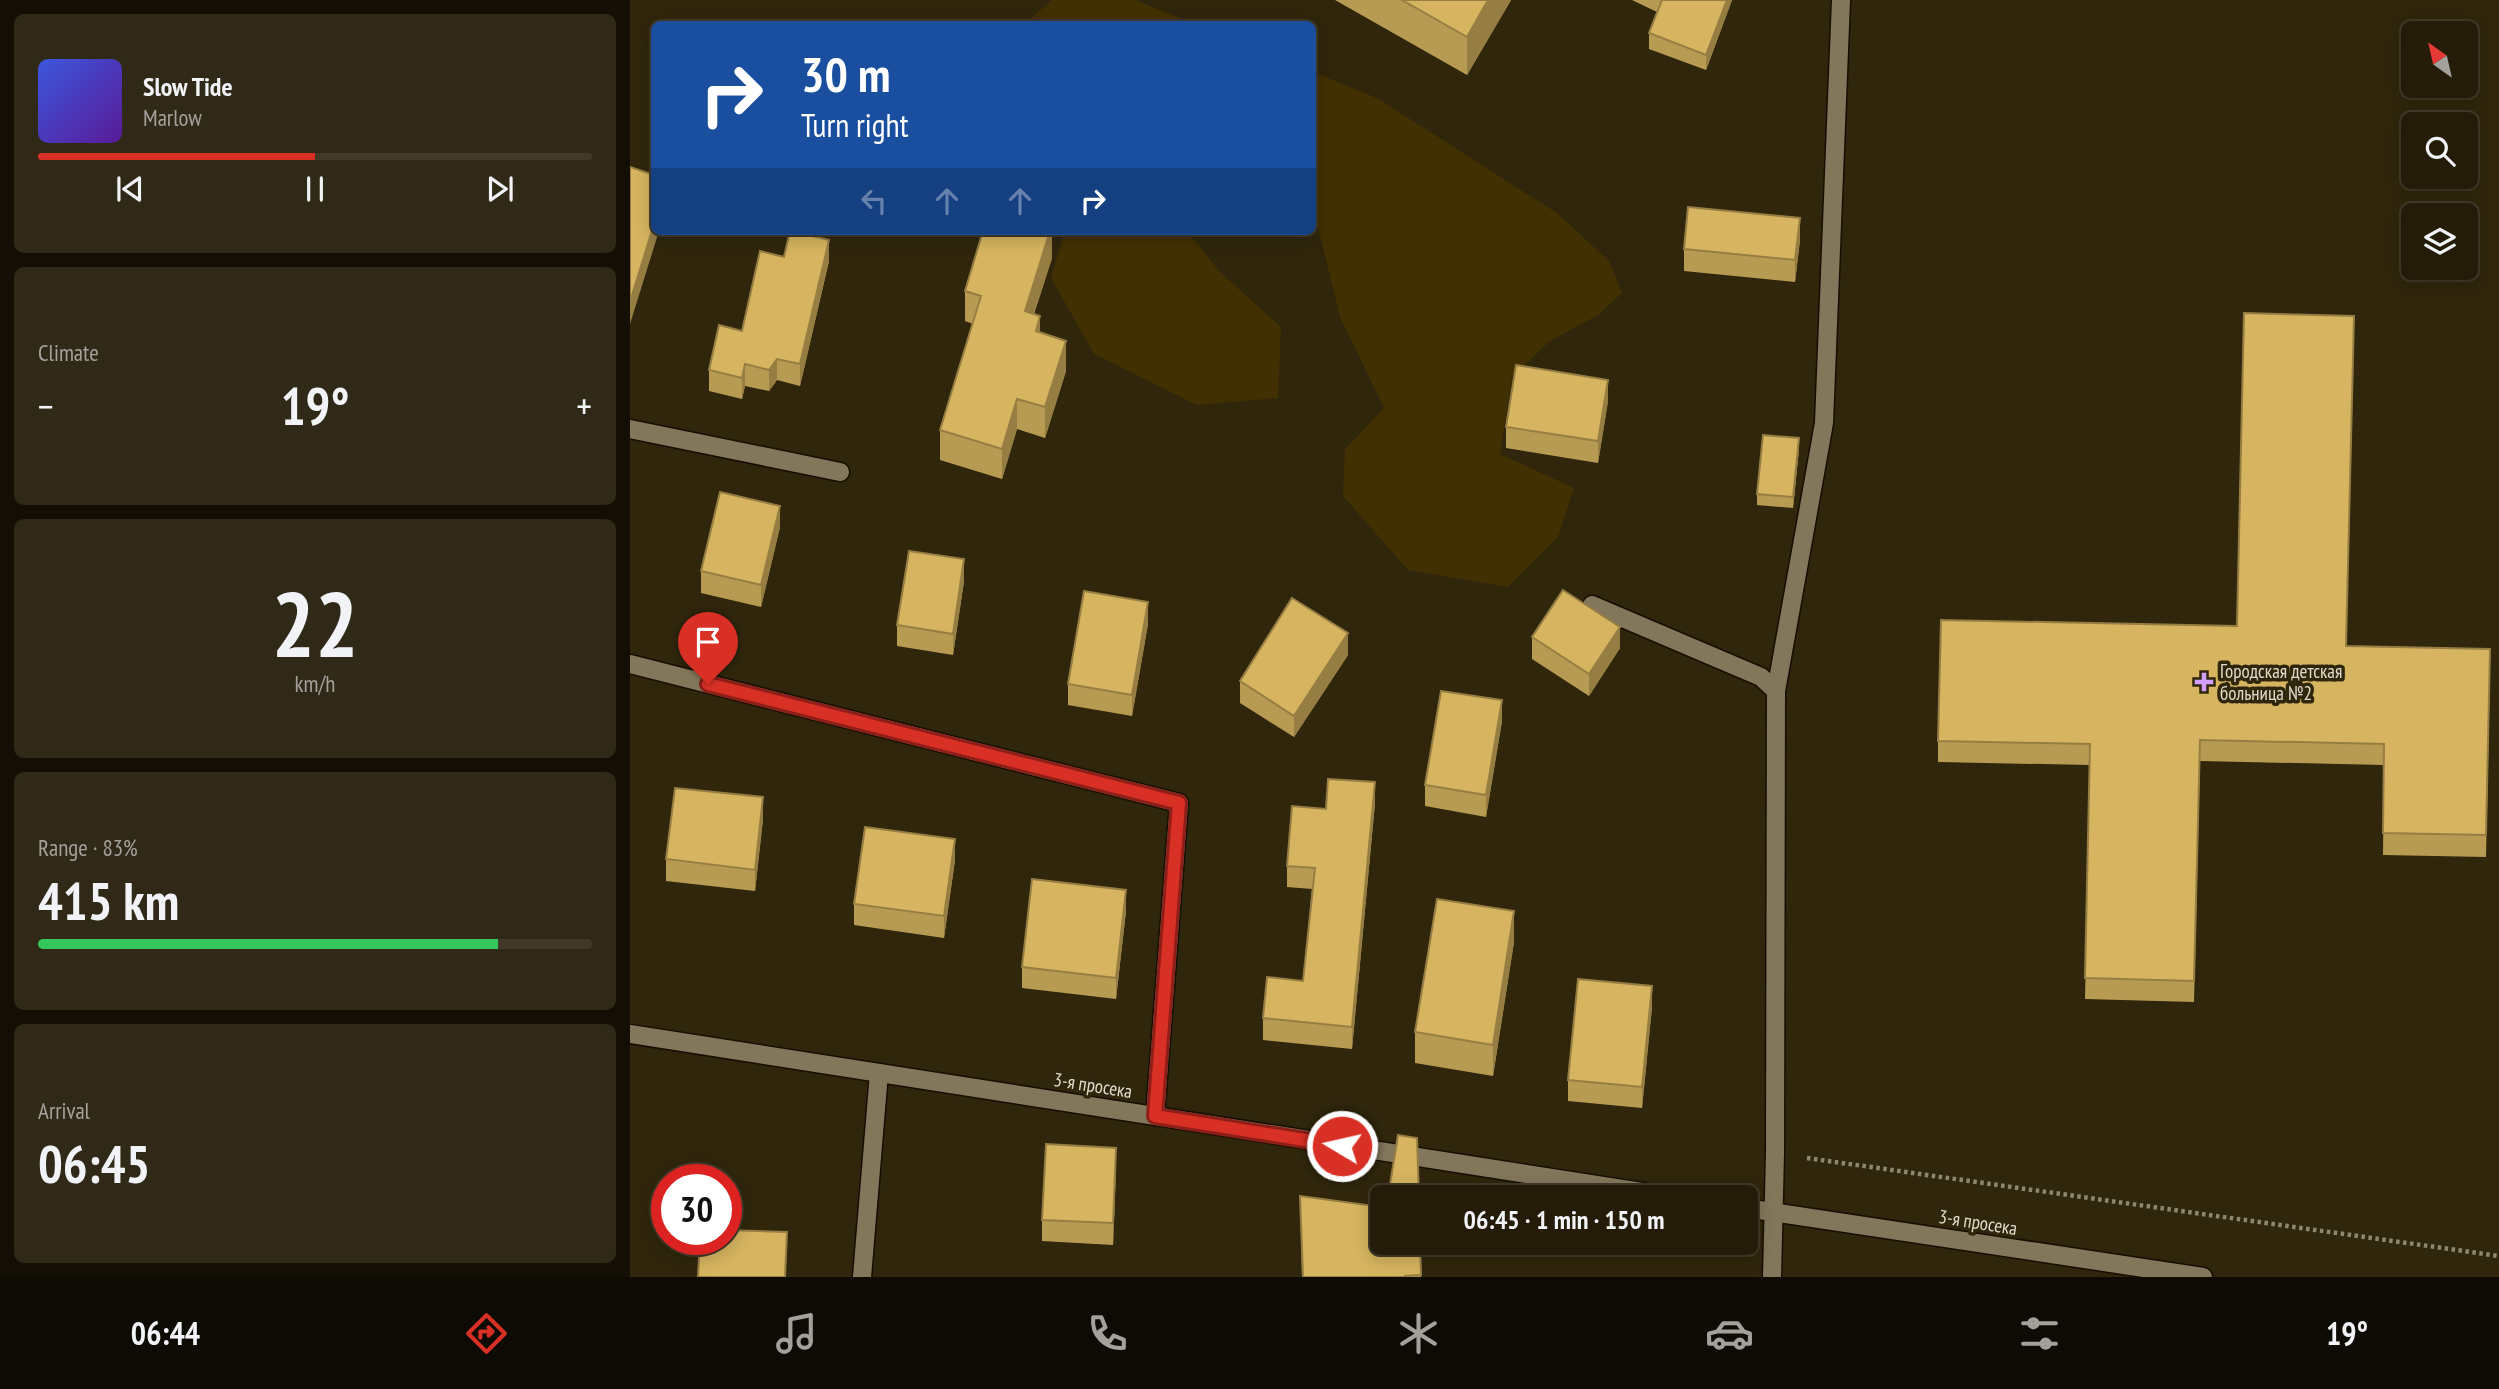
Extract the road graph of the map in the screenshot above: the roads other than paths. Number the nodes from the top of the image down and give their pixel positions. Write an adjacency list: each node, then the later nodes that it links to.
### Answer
1 (1841, 0): 6 (street)
2 (630, 429): 3 (street)
3 (841, 472)
4 (1592, 605): 6 (street)
5 (630, 664): 9 (street)
6 (1776, 691): 12 (street)
7 (630, 1034): 8 (street, 3-я просека)
8 (879, 1073): 9 (street, 3-я просека); 13 (street)
9 (1155, 1116): 10 (street, 3-я просека)
10 (1597, 1185)
11 (1758, 1210): 12 (street, 3-я просека)
12 (1774, 1212): 14 (street); 15 (street, 3-я просека)
13 (862, 1277)
14 (1772, 1277)
15 (2203, 1277)

